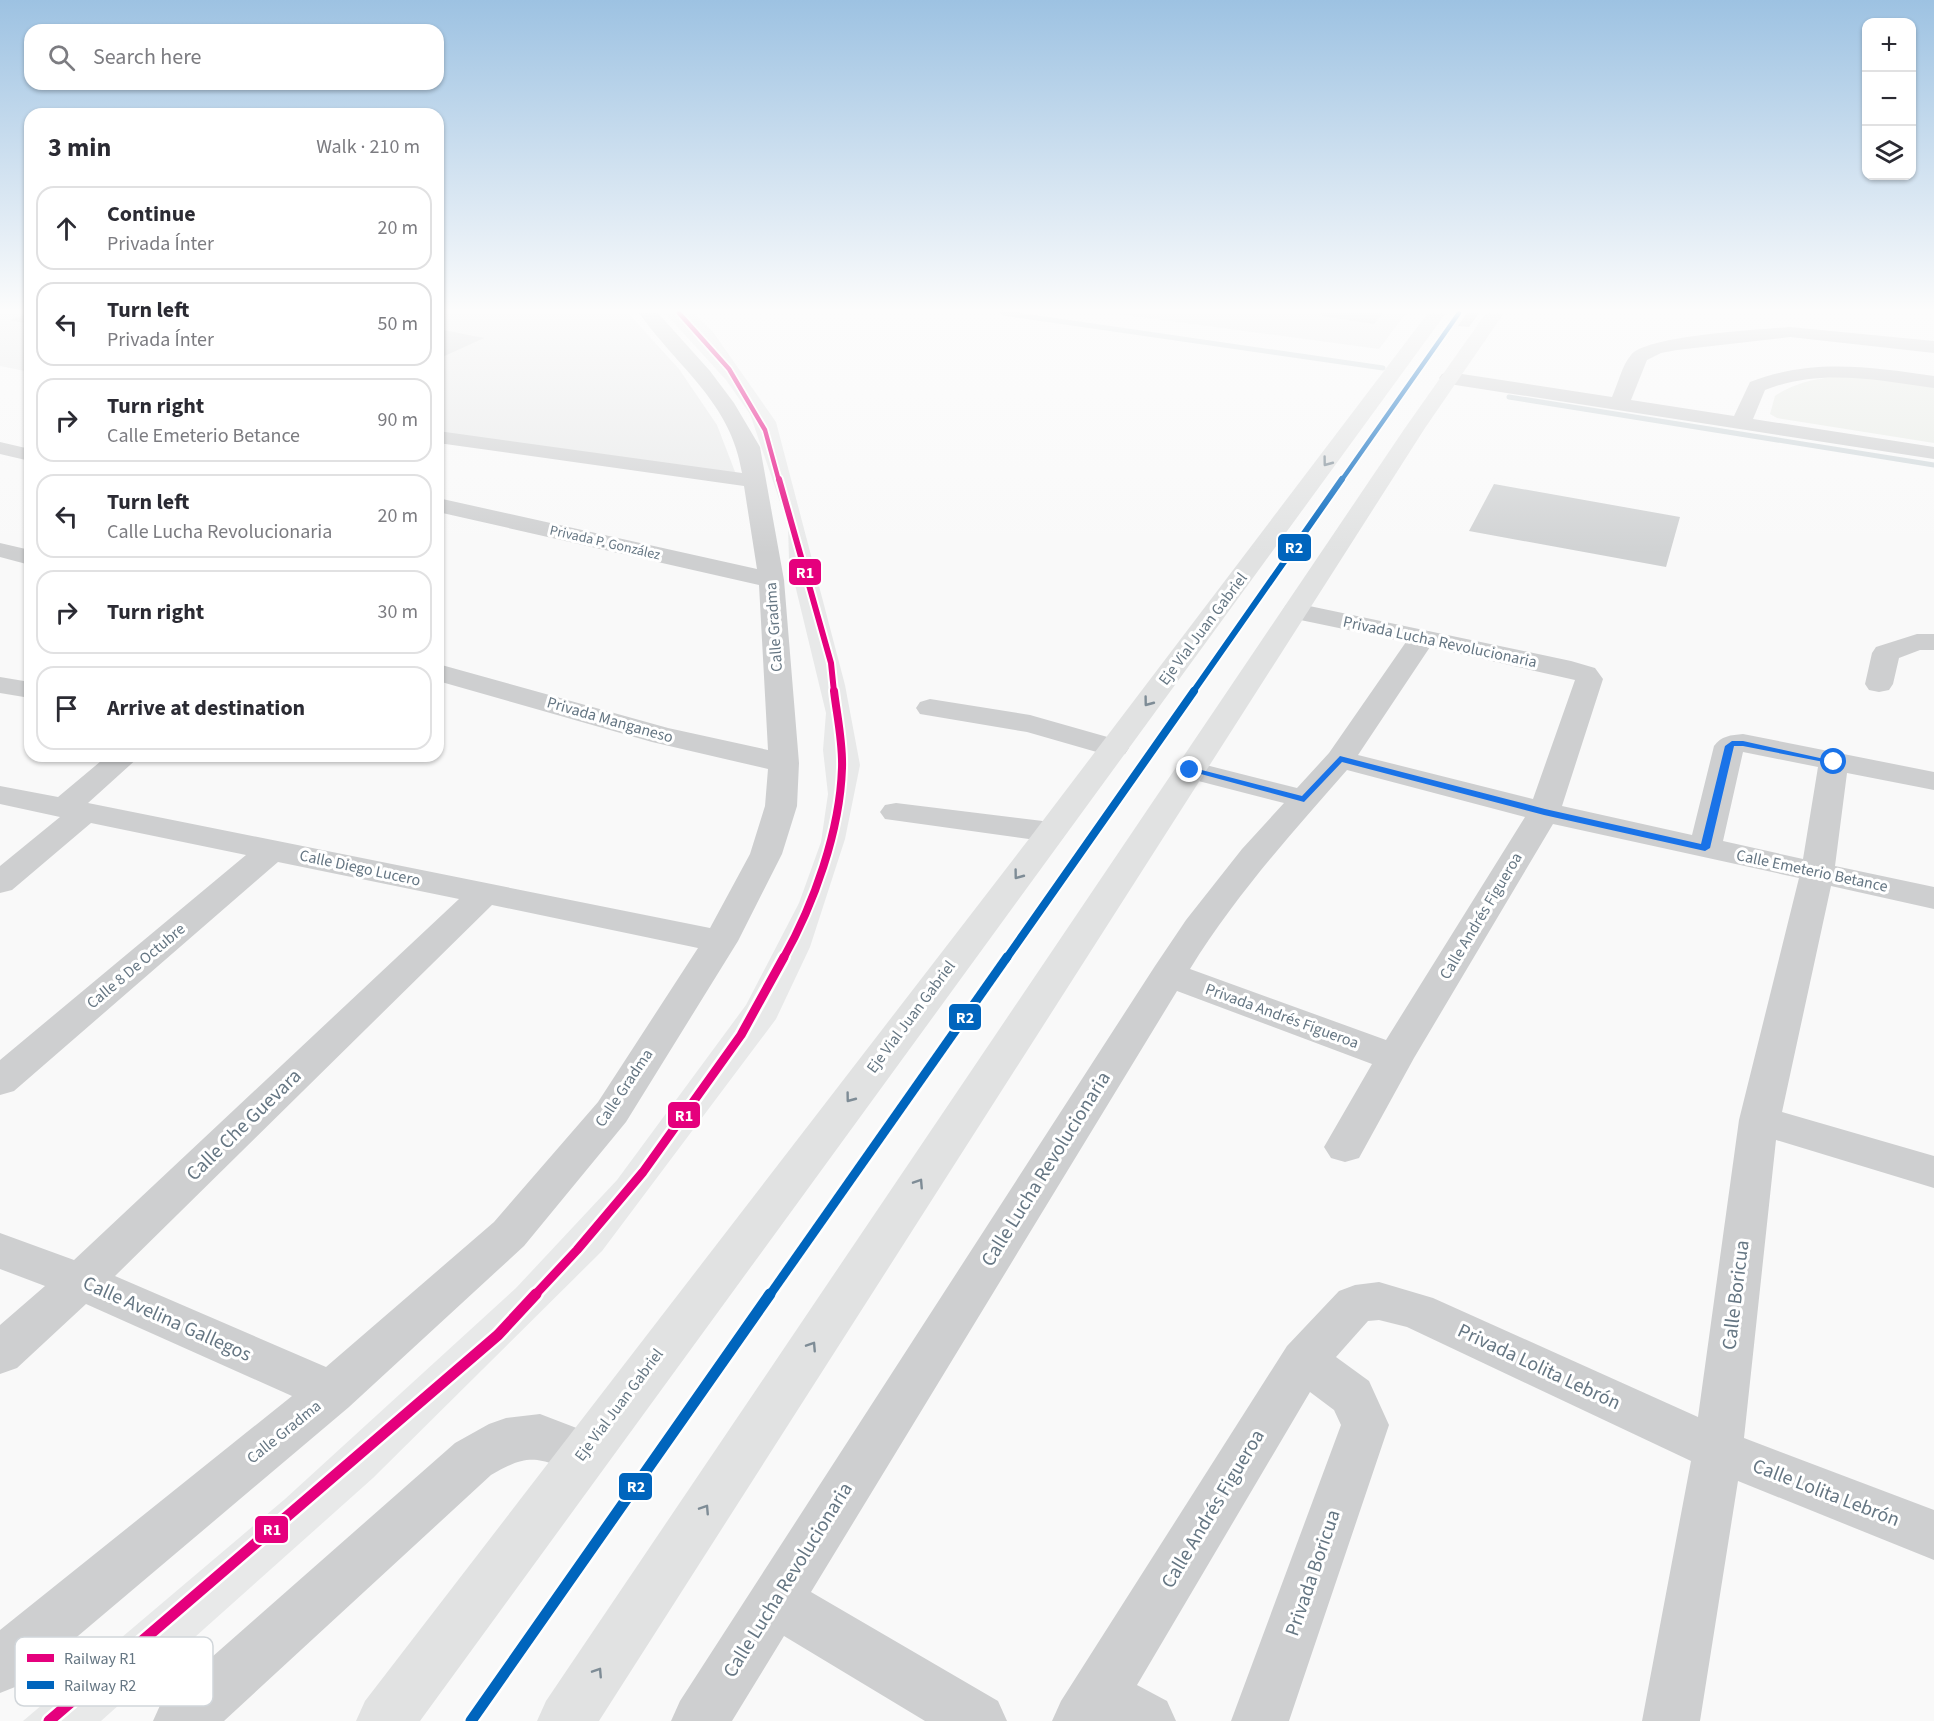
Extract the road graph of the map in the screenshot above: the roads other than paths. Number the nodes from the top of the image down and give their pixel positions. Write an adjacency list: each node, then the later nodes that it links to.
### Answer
1 (717, 393): 13 (street, Calle Gradma)
2 (1377, 393): 27 (main road, Eje Vial Juan Gabriel, one-way to 27)
3 (1439, 393): 18 (main road)
4 (1549, 393): 7 (street)
5 (1624, 393): 7 (street)
6 (1754, 393): 8 (street)
7 (1619, 404): 8 (street)
8 (1741, 423): 11 (street)
9 (444, 438): 13 (street)
10 (0, 448): 12 (street)
11 (1934, 453)
12 (24, 454)
13 (755, 481): 17 (street, Calle Gradma)
14 (444, 506): 17 (street, Privada P. González)
15 (0, 550): 16 (street)
16 (24, 556)
17 (771, 580): 31 (street, Calle Gradma)
18 (1295, 611): 19 (street, Privada Lucha Revolucionaria); 32 (main road)
19 (1422, 638): 22 (street, Privada Lucha Revolucionaria); 28 (street, Calle Lucha Revolucionaria)
20 (1934, 642): 23 (street)
21 (444, 674): 31 (street, Privada Manganeso)
22 (1585, 674): 38 (street, Calle Andrés Figueroa)
23 (1879, 684)
24 (0, 685): 25 (street)
25 (24, 689)
26 (930, 708): 27 (street)
27 (1114, 748): 39 (main road, Eje Vial Juan Gabriel)
28 (1340, 759): 35 (street, Calle Lucha Revolucionaria); 38 (street, Calle Emeterio Betance)
29 (119, 762): 36 (street)
30 (1834, 762): 33 (street); 40 (street); 42 (street, Calle Boricua)
31 (784, 763): 46 (street, Calle Gradma)
32 (1190, 770): 35 (street); 71 (main road, one-way to 32)
33 (1934, 781)
34 (0, 795): 36 (street, Calle Diego Lucero)
35 (1304, 799): 47 (street, Calle Lucha Revolucionaria)
36 (75, 810): 41 (street, Calle Diego Lucero); 43 (street)
37 (896, 812): 39 (street)
38 (1544, 812): 40 (street, Calle Emeterio Betance); 48 (street, Calle Andrés Figueroa)
39 (1051, 832): 60 (main road, Eje Vial Juan Gabriel, one-way to 60)
40 (1705, 848): 42 (street, Calle Emeterio Betance)
41 (272, 850): 44 (street, Calle Diego Lucero); 49 (street, Calle 8 De Octubre)
42 (1816, 873): 45 (street, Calle Emeterio Betance); 50 (street, Calle Boricua)
43 (0, 883)
44 (484, 893): 46 (street, Calle Diego Lucero); 54 (street, Calle Che Guevara)
45 (1934, 898)
46 (720, 941): 58 (street, Calle Gradma)
47 (1168, 974): 48 (street, Privada Andrés Figueroa); 62 (street, Calle Lucha Revolucionaria)
48 (1395, 1058): 51 (street, Calle Andrés Figueroa)
49 (0, 1081)
50 (1759, 1119): 52 (street); 59 (street, Calle Boricua)
51 (1345, 1147)
52 (1934, 1172)
53 (0, 1251): 54 (street, Calle Avelina Gallegos)
54 (81, 1281): 56 (street, Calle Che Guevara); 58 (street, Calle Avelina Gallegos)
55 (1355, 1304): 57 (street, Calle Andrés Figueroa); 59 (street, Privada Lolita Lebrón)
56 (0, 1354)
57 (1304, 1360): 68 (street, Calle Andrés Figueroa); 75 (street, Privada Boricua)
58 (332, 1392): 63 (street, Calle Gradma)
59 (1718, 1450): 61 (street, Calle Lolita Lebrón); 76 (street, Calle Boricua)
60 (582, 1454): 66 (street); 70 (main road, Eje Vial Juan Gabriel)
61 (1934, 1535)
62 (775, 1600): 72 (street, Calle Lucha Revolucionaria); 73 (street)
63 (34, 1637)
64 (15, 1653): 65 (street, Calle Gradma)
65 (0, 1665)
66 (213, 1693)
67 (199, 1706): 69 (street)
68 (1090, 1708): 74 (street)
69 (182, 1721)
70 (385, 1721)
71 (566, 1721)
72 (700, 1721)
73 (978, 1721)
74 (1147, 1721)
75 (1260, 1721)
76 (1671, 1721)

